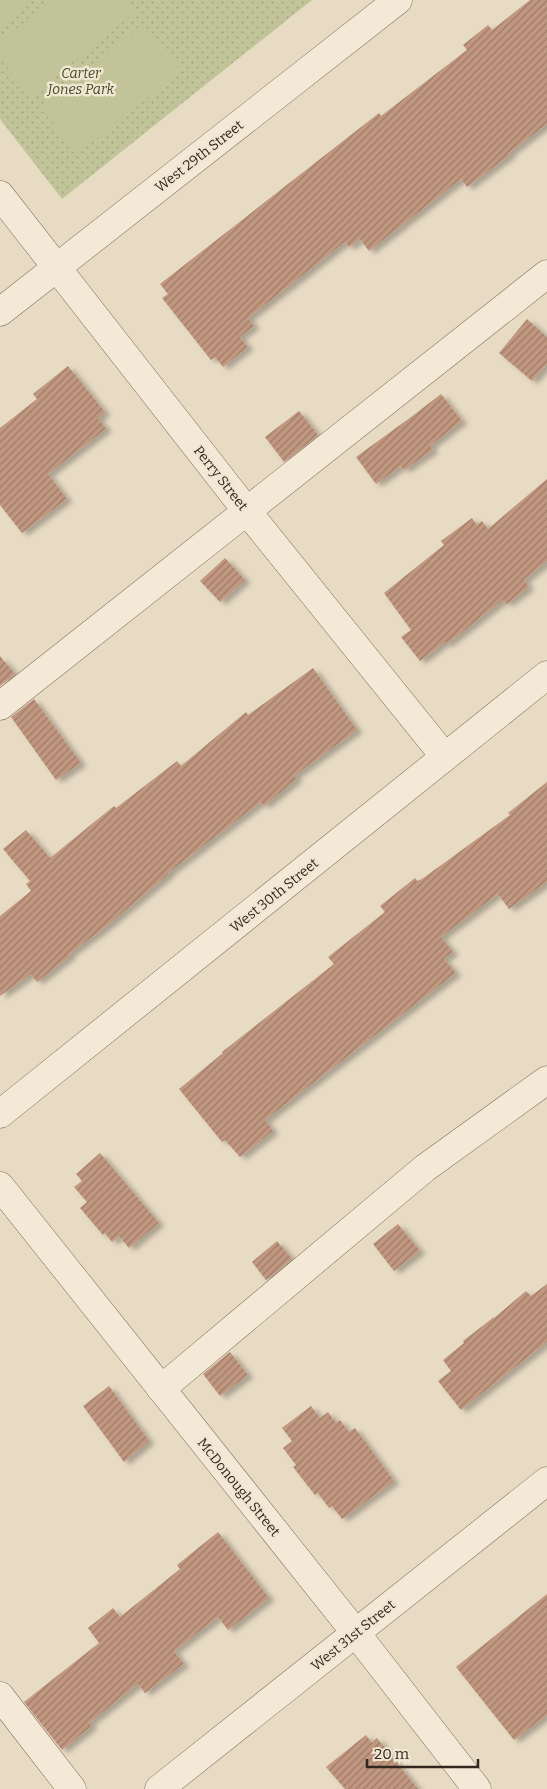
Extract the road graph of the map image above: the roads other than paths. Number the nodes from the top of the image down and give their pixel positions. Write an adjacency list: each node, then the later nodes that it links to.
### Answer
1 (398, 0): 3 (street, West 29th Street)
2 (0, 195): 3 (street, Perry Street)
3 (56, 267): 5 (street, West 29th Street); 6 (street, Perry Street)
4 (547, 274): 6 (street)
5 (0, 312)
6 (246, 510): 8 (street); 9 (street, Perry Street)
7 (547, 675): 9 (street, West 30th Street)
8 (0, 706)
9 (445, 757): 11 (street, West 30th Street)
10 (547, 1080): 13 (street)
11 (0, 1114)
12 (0, 1186): 13 (street, McDonough Street)
13 (161, 1389): 15 (street, McDonough Street)
14 (547, 1481): 15 (street, West 31st Street)
15 (355, 1632): 18 (street, West 31st Street); 19 (street, McDonough Street)
16 (0, 1696): 17 (street)
17 (72, 1789)
18 (160, 1789)
19 (477, 1789)

